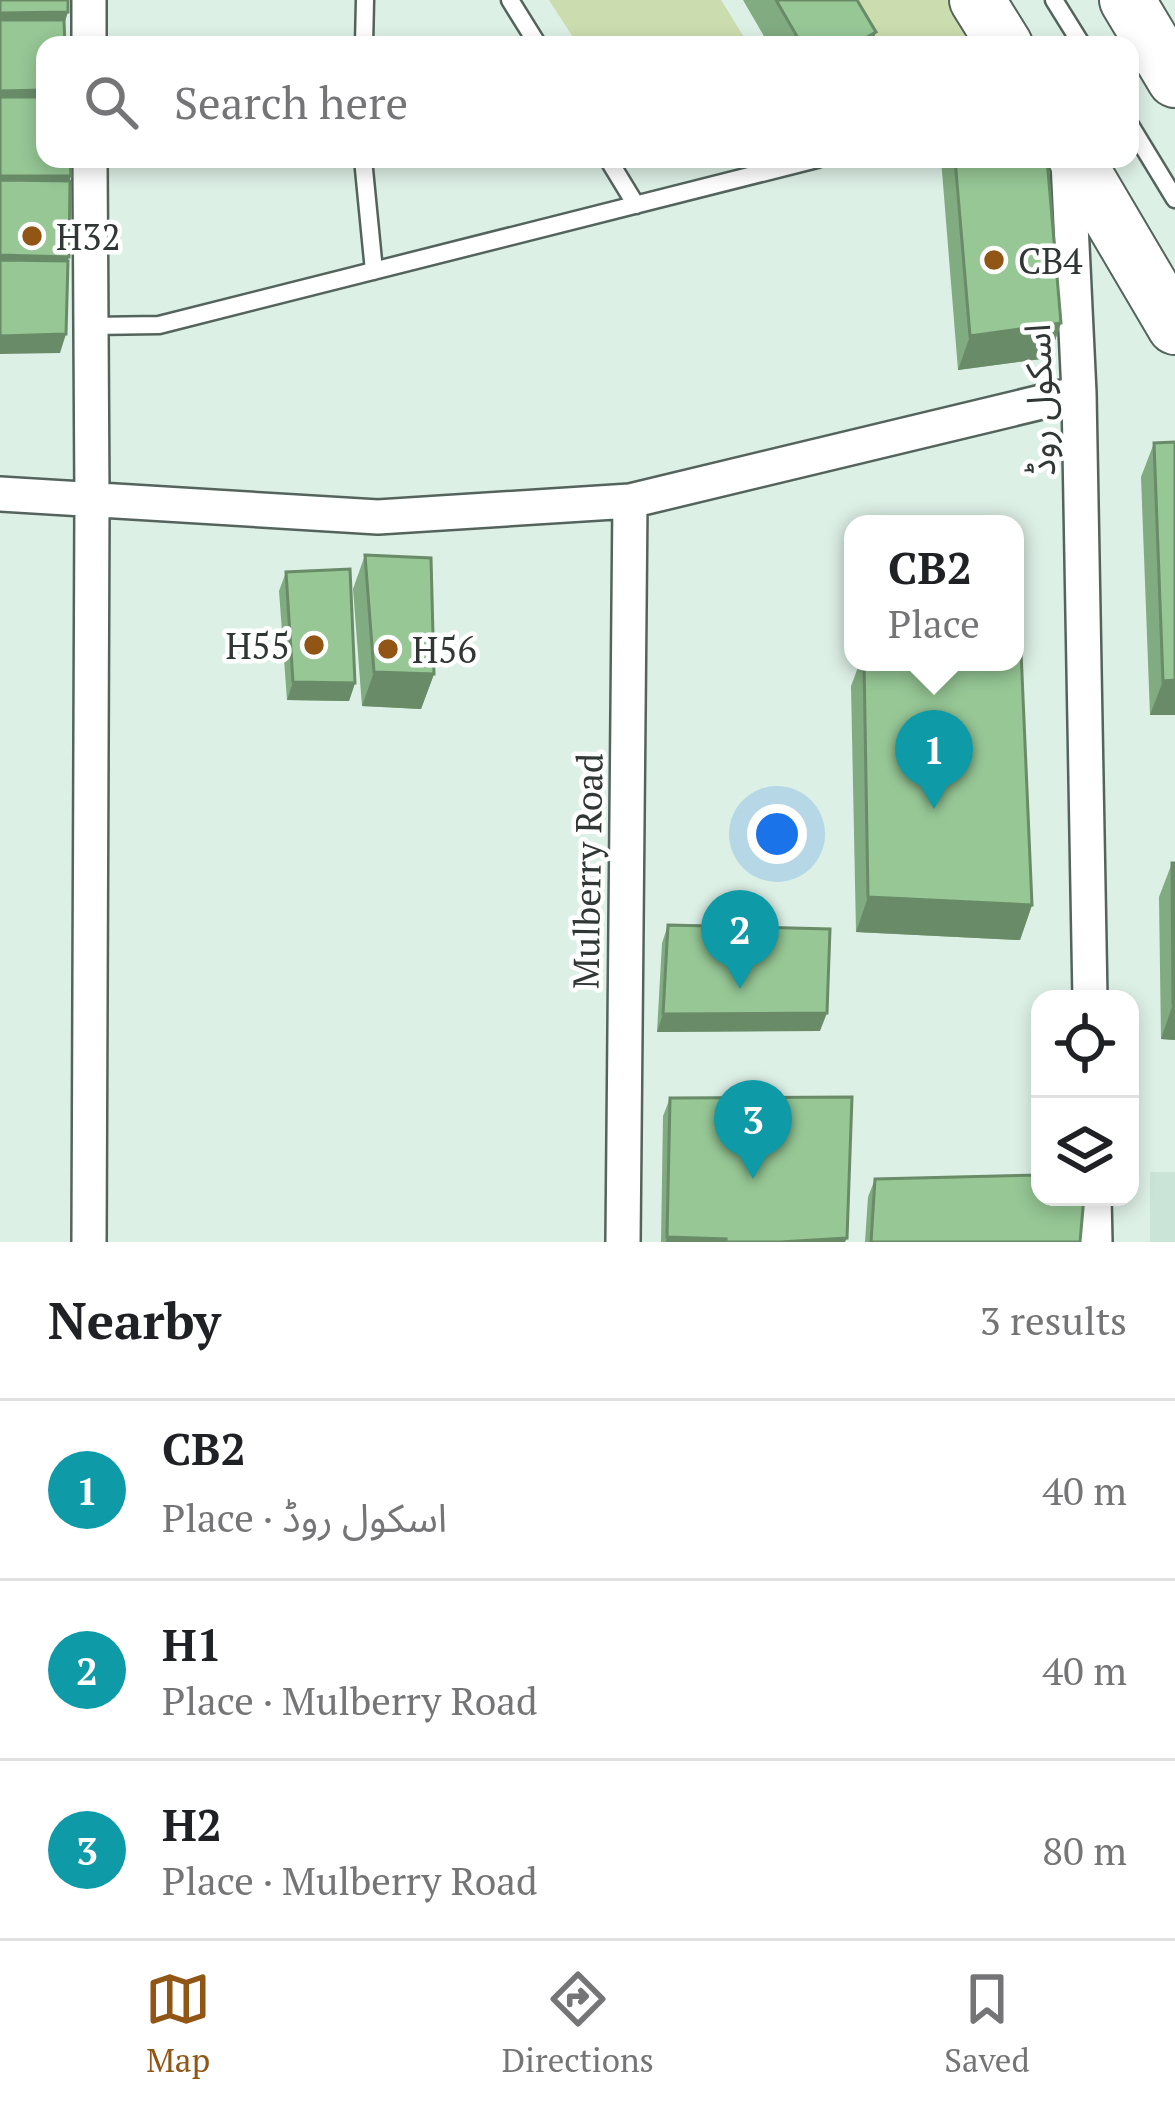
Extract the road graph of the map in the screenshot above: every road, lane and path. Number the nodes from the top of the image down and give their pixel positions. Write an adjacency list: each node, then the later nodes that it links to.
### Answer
1 (88, 0): 7 (street)
2 (365, 0): 8 (lane)
3 (510, 0): 9 (lane)
4 (977, 0): 10 (highway)
5 (1054, 0): 11 (lane)
6 (1126, 0): 12 (highway)
7 (89, 36)
8 (364, 36)
9 (532, 36)
10 (999, 36)
11 (1076, 36)
12 (1175, 80)
13 (1139, 139): 20 (lane)
14 (90, 168): 23 (street)
15 (364, 168): 22 (lane)
16 (613, 168): 21 (lane)
17 (782, 168): 21 (lane)
18 (1072, 168): 25 (street, اسکول روڈ)
19 (1078, 168): 24 (highway)
20 (1175, 199)
21 (636, 206): 22 (lane)
22 (374, 271): 23 (lane)
23 (92, 326): 27 (street)
24 (1175, 327)
25 (1079, 393): 28 (street); 29 (street, اسکول روڈ)
26 (0, 494): 27 (street)
27 (92, 501): 28 (street); 31 (street)
28 (630, 501): 32 (street, Mulberry Road)
29 (1090, 990)
30 (1094, 1206): 33 (street)
31 (89, 1242)
32 (622, 1242)
33 (1095, 1242)

